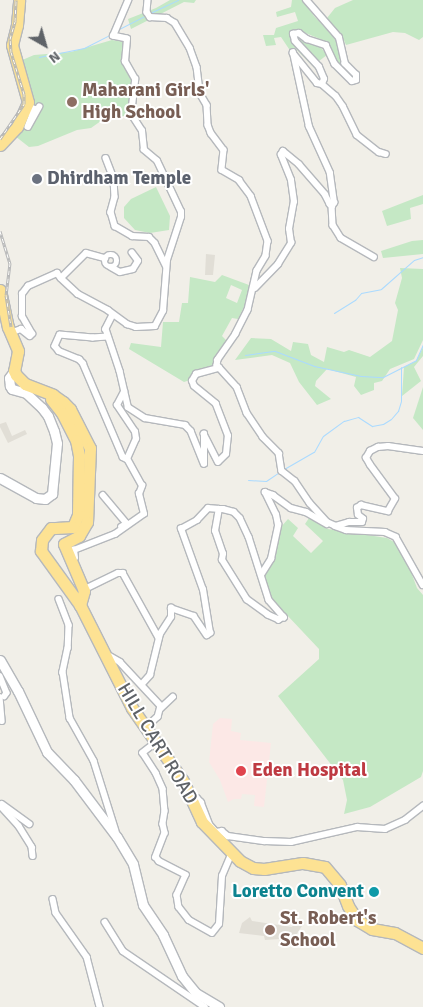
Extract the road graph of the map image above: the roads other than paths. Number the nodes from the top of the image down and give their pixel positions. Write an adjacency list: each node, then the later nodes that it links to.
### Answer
1 (19, 0): 7 (highway)
2 (128, 0): 15 (street)
3 (148, 0): 18 (street)
4 (306, 0): 5 (street)
5 (322, 84): 8 (street); 10 (street)
6 (39, 107): 7 (street)
7 (4, 141)
8 (386, 154)
9 (106, 158): 15 (street)
10 (332, 206): 12 (street); 18 (street)
11 (132, 253): 14 (street)
12 (374, 257)
13 (105, 258): 14 (street); 14 (street); 16 (street)
14 (111, 267)
15 (167, 268): 19 (street)
16 (62, 278): 19 (street); 20 (street)
17 (0, 290): 20 (highway)
18 (254, 290): 22 (street)
19 (114, 316): 21 (street)
20 (10, 333): 23 (highway)
21 (108, 337): 25 (street); 27 (street)
22 (218, 368): 25 (street); 31 (street)
23 (14, 371): 24 (highway); 28 (main road)
24 (25, 384): 35 (highway); 37 (highway, HILL CART ROAD)
25 (124, 392): 27 (street)
26 (423, 451): 31 (street)
27 (127, 459): 32 (street)
28 (0, 478)
29 (103, 495): 32 (street)
30 (219, 509): 33 (street); 33 (street); 38 (street)
31 (336, 526): 33 (street); 34 (street)
32 (115, 534): 35 (street)
33 (261, 575)
34 (423, 585)
35 (85, 590): 37 (highway); 38 (street)
36 (58, 599): 54 (street)
37 (80, 606): 39 (highway, HILL CART ROAD)
38 (159, 638): 42 (street)
39 (106, 654): 42 (street); 48 (highway, HILL CART ROAD)
40 (0, 660): 54 (main road)
41 (0, 676): 43 (street)
42 (142, 684): 46 (street)
43 (0, 688)
44 (0, 697): 47 (street)
45 (174, 697): 46 (street)
46 (161, 708): 48 (street)
47 (2, 721)
48 (147, 727): 49 (highway, HILL CART ROAD)
49 (158, 742): 50 (highway, HILL CART ROAD); 55 (street)
50 (191, 796): 52 (street); 55 (highway, HILL CART ROAD)
51 (0, 804): 53 (street); 56 (street)
52 (423, 806)
53 (30, 824)
54 (117, 837): 62 (main road)
55 (232, 853): 59 (highway, HILL CART ROAD)
56 (34, 856)
57 (53, 899): 60 (street)
58 (105, 922): 61 (street)
59 (423, 948)
60 (100, 1007)
61 (205, 1007)
62 (219, 1007)

